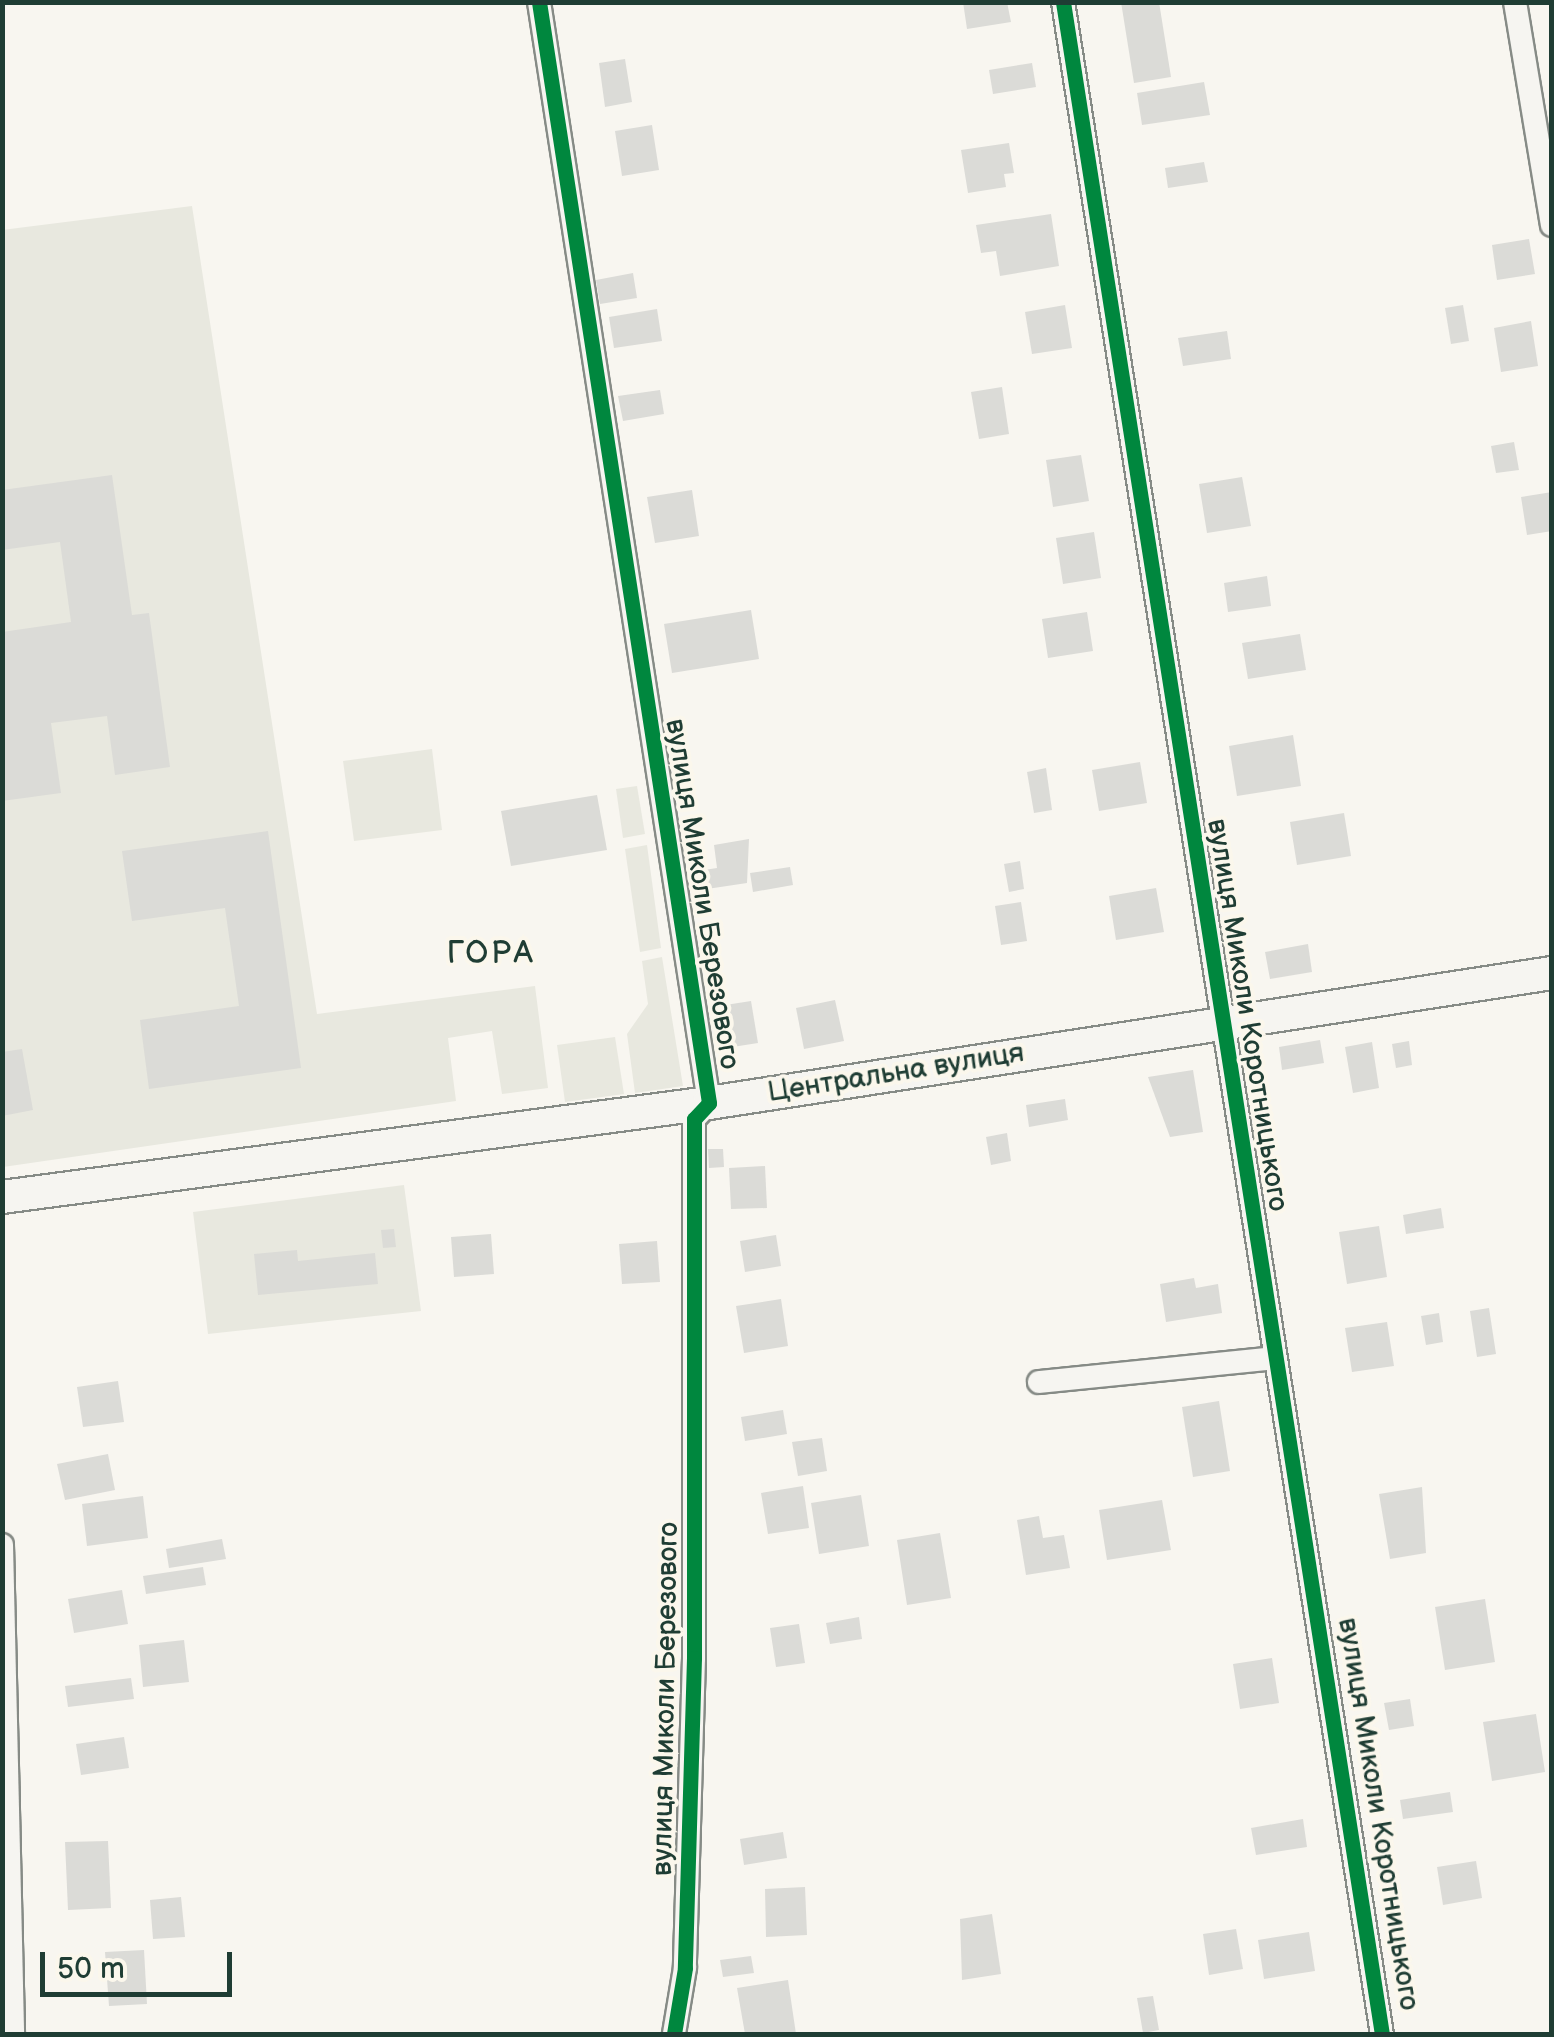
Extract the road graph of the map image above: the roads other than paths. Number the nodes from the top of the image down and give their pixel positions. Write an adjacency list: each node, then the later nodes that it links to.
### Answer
1 (538, 2): 7 (street, вулиця Миколи Березового)
2 (1063, 2): 6 (street, вулиця Миколи Коротницького)
3 (1515, 2): 4 (street)
4 (1552, 225)
5 (1552, 973): 6 (main road, Центральна вулиця)
6 (1222, 1021): 7 (main road, Центральна вулиця); 9 (street, вулиця Миколи Коротницького)
7 (709, 1102): 8 (main road, Центральна вулиця); 13 (street, вулиця Миколи Березового)
8 (2, 1197)
9 (1276, 1358): 10 (street); 14 (street, вулиця Миколи Коротницького)
10 (1038, 1382)
11 (2, 1545): 12 (street)
12 (14, 2034)
13 (674, 2034)
14 (1382, 2034)

